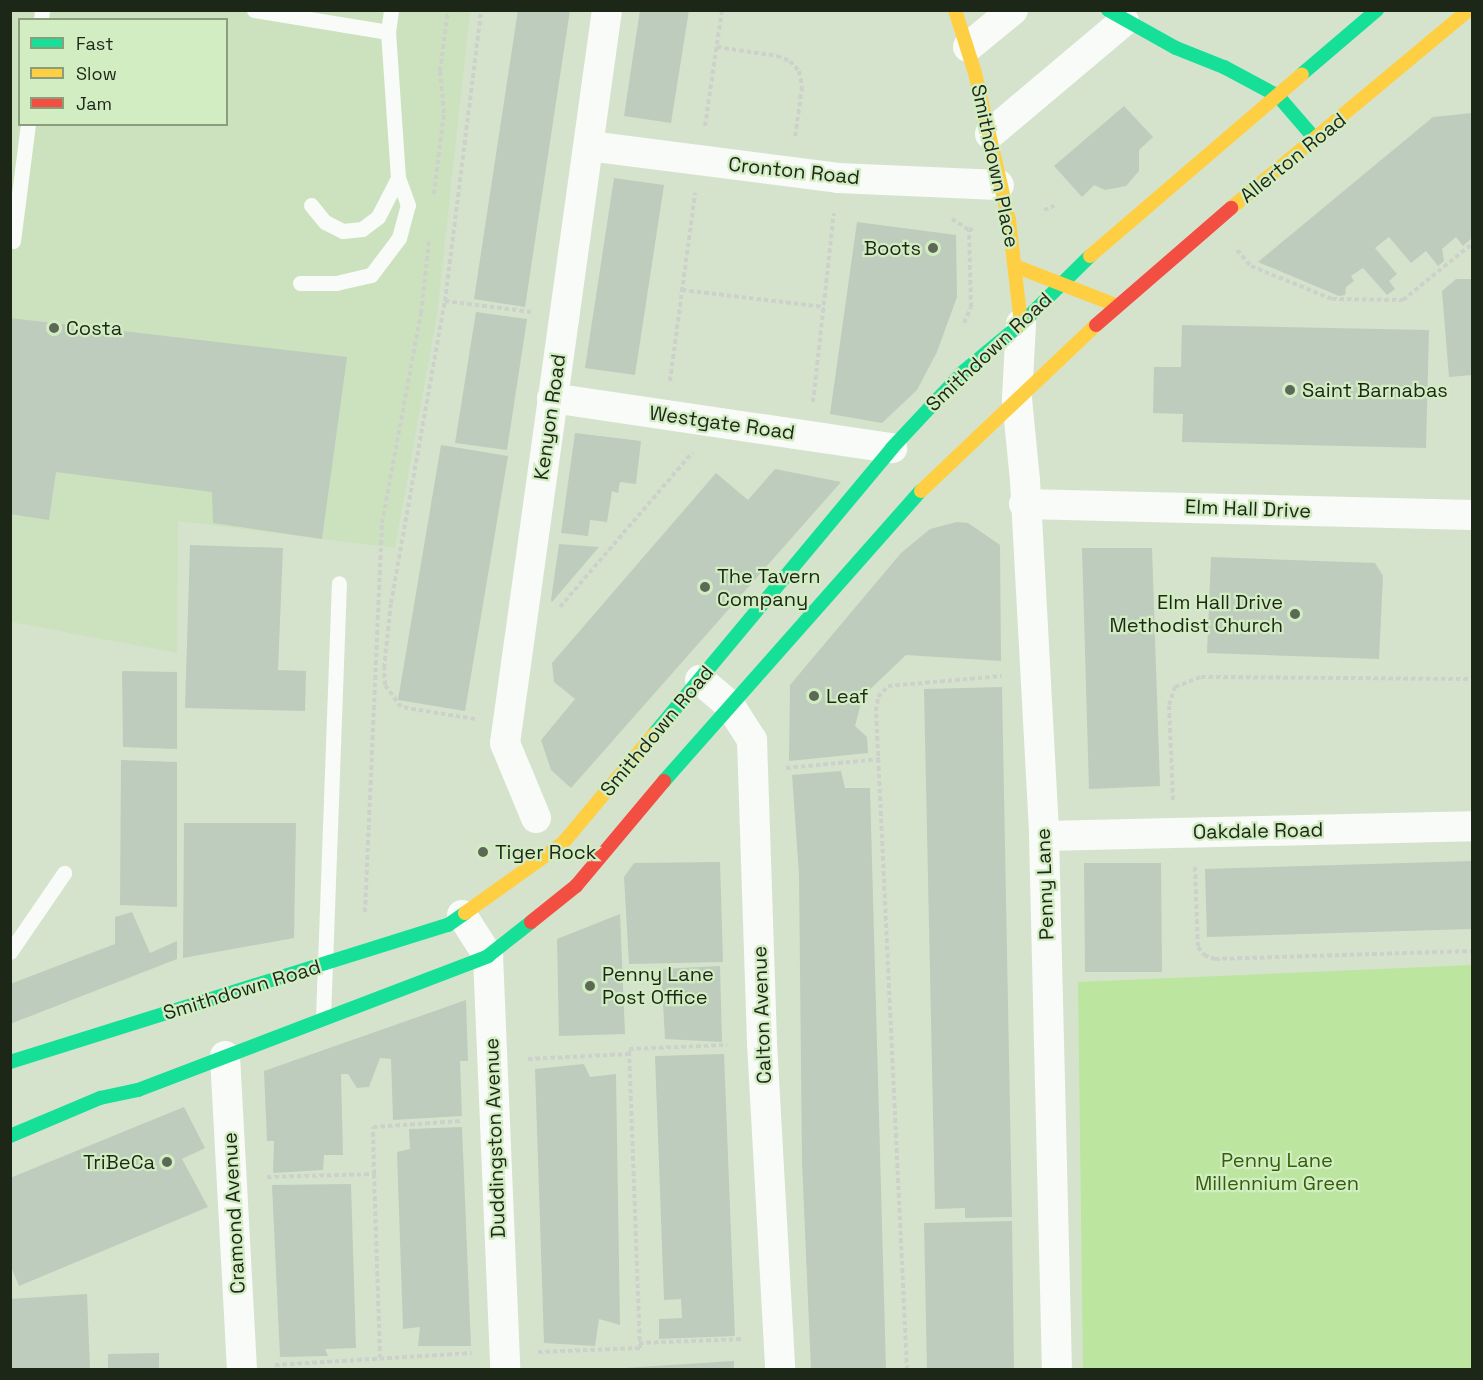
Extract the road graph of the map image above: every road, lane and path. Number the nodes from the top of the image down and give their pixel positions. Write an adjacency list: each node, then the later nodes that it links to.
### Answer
1 (254, 10): 12 (lane)
2 (392, 10): 12 (lane)
3 (448, 10): 26 (path)
4 (480, 10): 36 (path)
5 (607, 10): 19 (street, Kenyon Road)
6 (722, 10): 14 (path)
7 (955, 10): 13 (main road, Smithdown Place)
8 (1013, 10): 13 (street)
9 (1377, 10): 15 (main road)
10 (1116, 16): 15 (main road); 17 (street)
11 (1468, 18): 18 (main road, Allerton Road)
12 (388, 32): 22 (lane)
13 (968, 46): 17 (main road, Smithdown Place)
14 (717, 47): 20 (path); 21 (path)
15 (1278, 96): 18 (main road); 34 (main road, Smithdown Road)
16 (28, 126): 30 (lane)
17 (990, 134): 24 (main road, Smithdown Place)
18 (1316, 140): 28 (main road, Allerton Road)
19 (589, 146): 20 (street, Cronton Road); 39 (street, Kenyon Road)
20 (700, 160): 21 (street, Cronton Road); 35 (path)
21 (790, 171): 23 (street, Cronton Road)
22 (398, 178): 25 (lane); 33 (lane)
23 (838, 178): 24 (street, Cronton Road); 38 (path)
24 (999, 185): 27 (main road, Smithdown Place)
25 (311, 206)
26 (433, 207)
27 (1009, 220): 32 (main road, Smithdown Place); 41 (path)
28 (1213, 224): 31 (path); 37 (main road, Allerton Road)
29 (430, 231): 67 (path)
30 (13, 241)
31 (1473, 244)
32 (1015, 266): 34 (main road); 40 (main road, Smithdown Place)
33 (300, 283)
34 (1061, 284): 37 (main road); 40 (main road, Smithdown Road)
35 (682, 290): 38 (path); 44 (path)
36 (446, 301): 39 (path); 56 (path)
37 (1118, 306): 43 (main road, Smithdown Road)
38 (824, 307): 46 (path)
39 (564, 316): 42 (street, Kenyon Road)
40 (1021, 324): 43 (street, Penny Lane); 47 (main road, Smithdown Road)
41 (961, 328)
42 (552, 398): 44 (street, Westgate Road); 51 (street, Kenyon Road)
43 (1017, 399): 48 (street, Penny Lane); 55 (main road, Smithdown Road)
44 (665, 415): 45 (street, Westgate Road)
45 (700, 420): 46 (street, Westgate Road); 51 (path)
46 (809, 436): 47 (street, Westgate Road)
47 (892, 448): 54 (main road, Smithdown Road)
48 (1024, 504): 49 (street, Elm Hall Drive); 52 (street, Penny Lane)
49 (1473, 515)
50 (339, 583): 69 (lane)
51 (523, 609): 56 (street, Kenyon Road)
52 (1036, 673): 57 (path); 62 (street, Penny Lane)
53 (1473, 679): 61 (path)
54 (700, 680): 55 (street, Calton Avenue); 64 (main road, Smithdown Road)
55 (729, 705): 58 (street, Calton Avenue); 68 (main road, Smithdown Road)
56 (508, 722): 59 (street, Kenyon Road)
57 (881, 759): 58 (path); 86 (path)
58 (753, 771): 71 (street, Calton Avenue)
59 (536, 818)
60 (1473, 826): 61 (street, Oakdale Road)
61 (1184, 832): 62 (street, Oakdale Road); 65 (path)
62 (1044, 836): 87 (street, Penny Lane)
63 (64, 873): 66 (lane)
64 (462, 915): 67 (main road, Smithdown Road); 68 (street)
65 (1473, 951)
66 (10, 952)
67 (364, 952): 69 (main road, Smithdown Road)
68 (488, 956): 70 (main road, Smithdown Road); 74 (street, Duddingston Avenue)
69 (325, 964): 70 (lane); 75 (main road, Smithdown Road)
70 (323, 1018): 73 (main road, Smithdown Road)
71 (762, 1044): 72 (path); 80 (street, Calton Avenue)
72 (629, 1054): 74 (path); 81 (path)
73 (225, 1056): 77 (main road, Smithdown Road); 79 (street, Cramond Avenue)
74 (492, 1060): 76 (street, Duddingston Avenue)
75 (10, 1062)
76 (494, 1119): 78 (path); 82 (street, Duddingston Avenue)
77 (10, 1136)
78 (374, 1174): 79 (path); 83 (path)
79 (232, 1178): 84 (street, Cramond Avenue)
80 (779, 1338): 81 (path); 85 (street, Calton Avenue)
81 (639, 1343): 82 (path)
82 (504, 1358): 83 (path)
83 (380, 1359): 84 (path)
84 (242, 1368)
85 (780, 1370)
86 (907, 1370)
87 (1057, 1370)

